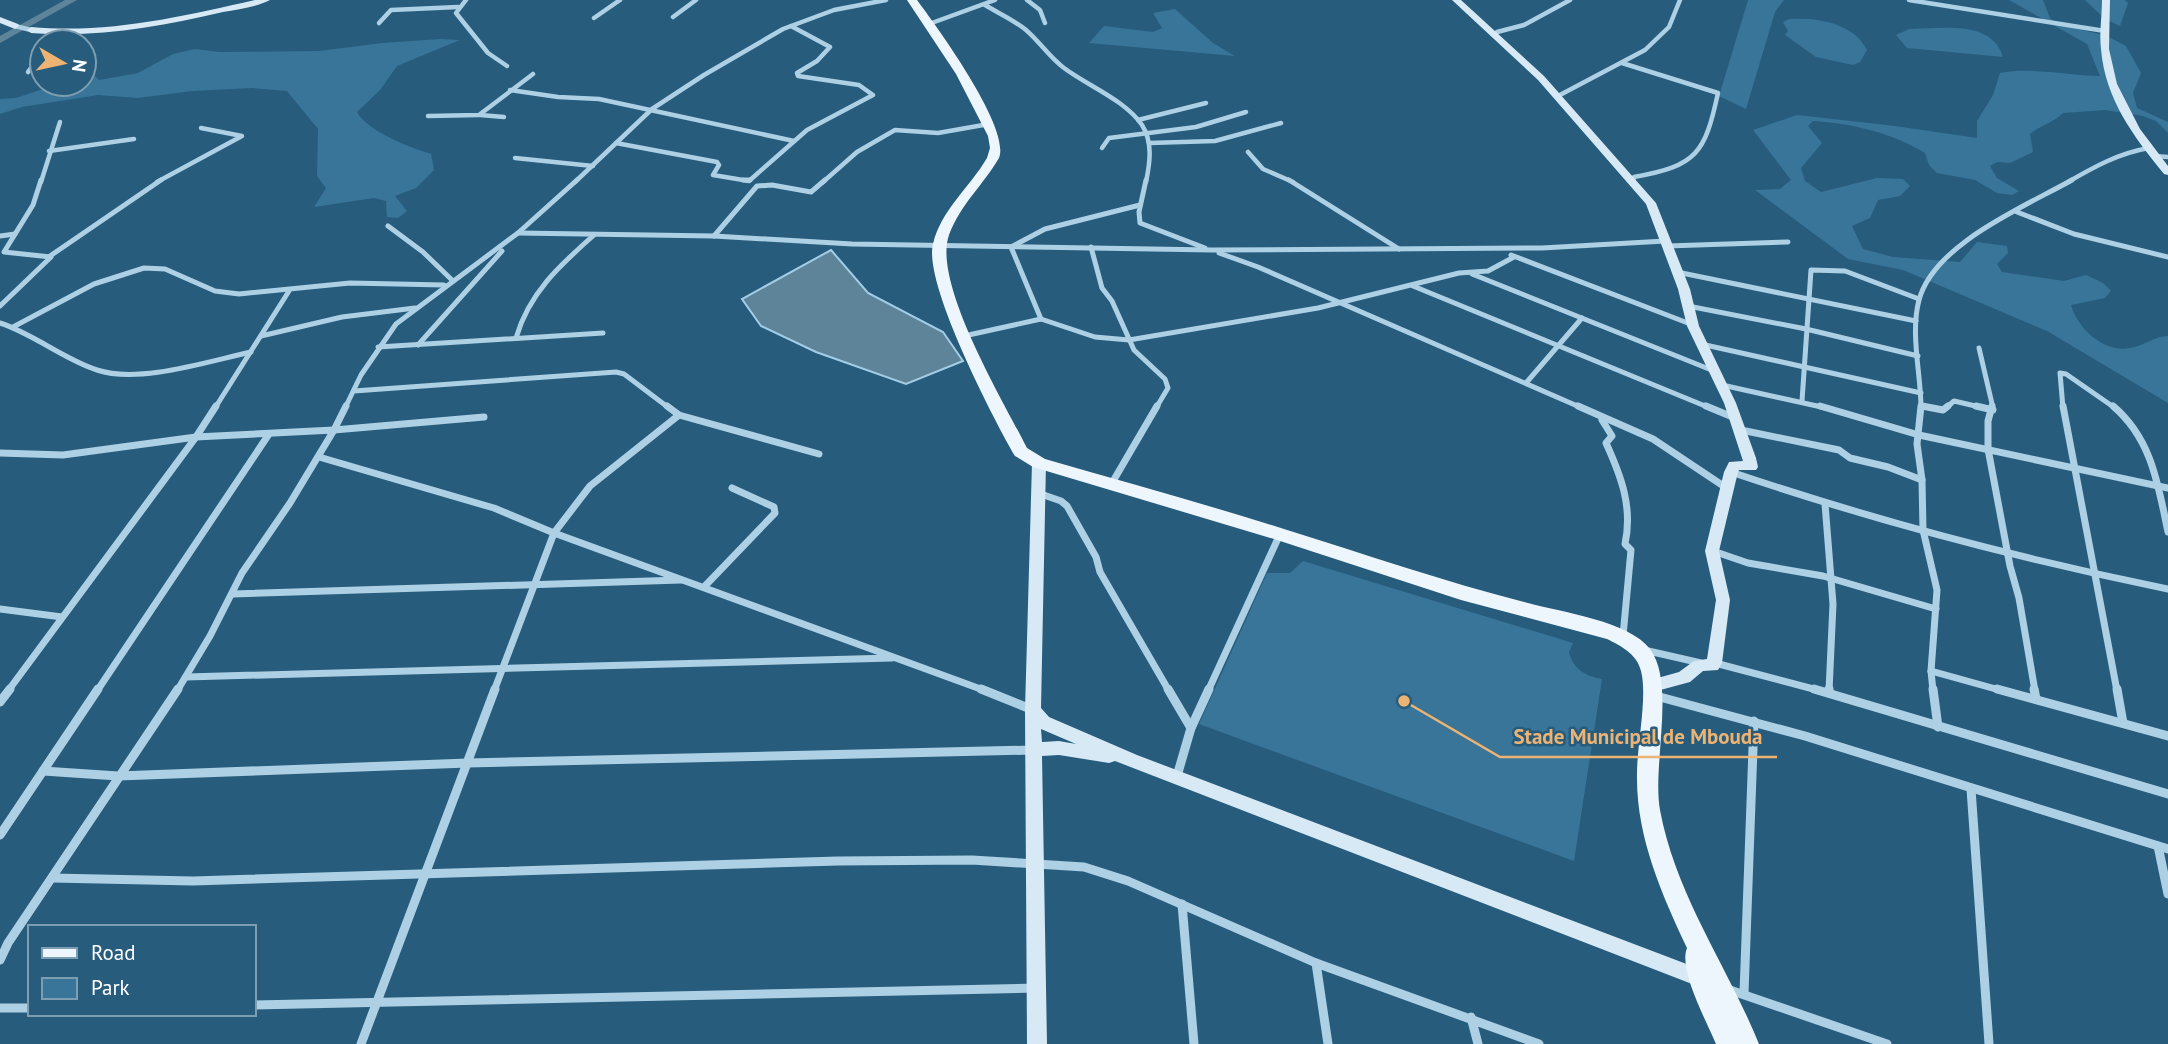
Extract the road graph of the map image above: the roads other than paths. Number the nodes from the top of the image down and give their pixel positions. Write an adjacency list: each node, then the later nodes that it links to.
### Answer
1 (266, 0): 26 (street)
2 (466, 0): 15 (street)
3 (620, 0): 17 (street)
4 (696, 0): 16 (street)
5 (887, 0): 23 (street)
6 (912, 0): 21 (main road)
7 (995, 0): 14 (street)
8 (1027, 0): 20 (street)
9 (1456, 0): 27 (street)
10 (1570, 0): 27 (street)
11 (1680, 0): 28 (street)
12 (1909, 0): 25 (street)
13 (2106, 0): 25 (street)
14 (985, 5): 21 (street); 39 (street)
15 (458, 7): 19 (street); 29 (street)
16 (673, 17)
17 (594, 18)
18 (0, 20): 22 (street)
19 (379, 23)
20 (1045, 23)
21 (929, 24): 42 (main road)
22 (15, 26): 24 (street)
23 (791, 26): 34 (street); 46 (street)
24 (28, 29)
25 (2105, 31): 52 (street)
26 (98, 32)
27 (1496, 35): 32 (street)
28 (1622, 63): 32 (street); 57 (street)
29 (507, 66)
30 (533, 74): 31 (street)
31 (510, 90): 34 (street); 36 (street)
32 (1558, 96): 57 (street)
33 (1206, 103): 39 (street)
34 (652, 109): 46 (street); 47 (street)
35 (1246, 112): 44 (street)
36 (479, 115): 37 (street); 38 (street)
37 (428, 116)
38 (504, 117)
39 (1138, 120): 44 (street)
40 (60, 122): 50 (street)
41 (1281, 123): 48 (street)
42 (990, 124): 65 (street); 68 (main road)
43 (201, 128): 75 (street)
44 (1147, 135): 48 (street); 49 (street)
45 (134, 139): 50 (street)
46 (794, 141): 47 (street)
47 (616, 143): 55 (street)
48 (1149, 143): 58 (street)
49 (1102, 148)
50 (49, 151): 62 (street)
51 (1248, 152): 74 (street)
52 (2152, 152): 54 (street); 56 (street); 59 (street)
53 (515, 158): 55 (street)
54 (2168, 158)
55 (593, 166): 61 (street)
56 (2168, 172)
57 (1633, 181): 67 (street)
58 (1140, 205): 69 (street); 72 (street)
59 (2017, 212): 77 (street); 85 (street)
60 (388, 226): 80 (street)
61 (518, 233): 63 (street); 80 (street)
62 (15, 234): 64 (street); 75 (street)
63 (594, 234): 65 (street); 100 (street)
64 (0, 236)
65 (714, 236): 68 (street)
66 (1788, 242): 67 (street)
67 (1666, 243): 71 (street); 79 (street)
68 (938, 246): 69 (street); 99 (main road)
69 (1011, 247): 70 (street); 91 (street)
70 (1091, 247): 72 (street); 101 (street)
71 (1503, 249): 74 (street); 76 (street)
72 (1212, 250): 74 (street); 86 (street)
73 (502, 251): 103 (street)
74 (1403, 251)
75 (50, 256): 87 (street)
76 (1514, 257): 78 (street); 94 (street)
77 (2168, 257)
78 (1467, 272): 82 (street); 90 (street)
79 (1677, 272): 84 (street); 88 (street)
80 (452, 280): 81 (street)
81 (445, 285): 83 (street); 89 (street)
82 (1412, 285): 86 (street); 104 (street)
83 (289, 291): 95 (street); 98 (street)
84 (1808, 298): 85 (street); 92 (street); 96 (street)
85 (1919, 299): 92 (street)
86 (1340, 303): 101 (street); 111 (street)
87 (0, 306)
88 (1688, 306): 94 (street); 96 (street)
89 (416, 308): 98 (street); 105 (street)
90 (1582, 318): 104 (street); 110 (street)
91 (1041, 319): 99 (street); 101 (street)
92 (1916, 321): 108 (street)
93 (1, 324): 95 (street)
94 (1693, 326): 102 (street)
95 (13, 327): 107 (street)
96 (1806, 329): 108 (street); 109 (street)
97 (603, 334): 100 (street)
98 (261, 336): 107 (street)
99 (964, 336): 130 (main road)
100 (516, 338): 103 (street)
101 (1129, 340): 134 (street)
102 (1701, 344): 109 (street); 110 (street)
103 (418, 345): 105 (street)
104 (1559, 345): 111 (street); 121 (street)
105 (378, 347): 113 (street)
106 (1979, 348): 117 (street)
107 (251, 352): 125 (street)
108 (1918, 356): 114 (street)
109 (1804, 365): 114 (street); 115 (street)
110 (1715, 371): 112 (street)
111 (1526, 383): 119 (street)
112 (1722, 385): 115 (street); 121 (street)
113 (354, 390): 118 (street); 122 (street)
114 (1921, 393): 116 (street)
115 (1802, 401): 124 (street)
116 (1922, 406): 117 (street); 124 (street)
117 (1993, 410): 126 (street)
118 (679, 415): 128 (street); 143 (street)
119 (1600, 416): 138 (street); 157 (street)
120 (484, 417): 122 (street)
121 (1738, 424): 132 (street); 133 (street)
122 (334, 430): 123 (street); 129 (street)
123 (269, 434): 125 (street); 177 (street)
124 (1919, 435): 126 (street); 133 (street)
125 (196, 437): 127 (street); 156 (street)
126 (1988, 449): 131 (street); 146 (street)
127 (0, 453)
128 (820, 454)
129 (319, 457): 143 (street); 153 (street)
130 (1038, 463): 134 (main road); 139 (street)
131 (2076, 466): 135 (street); 135 (street); 147 (street)
132 (1731, 472): 138 (street); 140 (street)
133 (1922, 480): 141 (street)
134 (1112, 484): 144 (main road)
135 (2157, 486): 137 (street); 142 (street)
136 (732, 488): 151 (street)
137 (2168, 488)
138 (1728, 489): 145 (street)
139 (1037, 493): 168 (street); 172 (street)
140 (1825, 504): 141 (street); 148 (street)
141 (1923, 530): 146 (street); 155 (street)
142 (2168, 532)
143 (554, 533): 149 (street); 150 (street)
144 (1280, 534): 157 (main road); 172 (street)
145 (1712, 551): 148 (street); 160 (street)
146 (2008, 551): 147 (street); 166 (street)
147 (2096, 574): 152 (street); 170 (street)
148 (1831, 579): 155 (street); 165 (street)
149 (685, 580): 150 (street); 151 (street)
150 (535, 584): 153 (street); 161 (street)
151 (704, 587): 159 (street)
152 (2168, 589)
153 (233, 594): 163 (street)
154 (0, 609): 156 (street)
155 (1936, 609): 162 (street)
156 (62, 617): 167 (street)
157 (1623, 638): 158 (main road)
158 (1638, 649): 160 (street); 164 (main road)
159 (896, 658): 161 (street); 168 (street)
160 (1713, 664): 164 (street); 165 (street)
161 (505, 668): 163 (street); 176 (street)
162 (1931, 671): 166 (street); 171 (street)
163 (186, 677): 178 (street)
164 (1652, 690): 169 (street); 191 (main road)
165 (1829, 692): 171 (street)
166 (2036, 699): 170 (street)
167 (0, 702)
168 (1033, 710): 174 (street); 175 (street)
169 (1754, 721): 180 (street); 193 (street)
170 (2123, 723): 173 (street)
171 (1938, 727): 181 (street)
172 (1191, 728): 179 (street)
173 (2168, 736)
174 (1034, 750): 175 (street); 176 (street); 184 (street)
175 (1131, 760): 179 (street)
176 (468, 763): 178 (street); 185 (street)
177 (43, 771): 178 (street); 182 (street)
178 (118, 776): 186 (street)
179 (1177, 776): 191 (street)
180 (1971, 789): 183 (street); 208 (street)
181 (2168, 794)
182 (0, 835)
183 (2163, 848): 187 (street)
184 (1034, 862): 185 (street); 188 (street); 192 (street)
185 (424, 874): 186 (street); 194 (street)
186 (52, 878): 189 (street)
187 (2168, 894)
188 (1182, 904): 190 (street); 201 (street)
189 (0, 960)
190 (1316, 963): 198 (street); 202 (street)
191 (1710, 982): 193 (street); 205 (main road); 206 (main road)
192 (1037, 988): 194 (street); 200 (street)
193 (1744, 993): 207 (street)
194 (377, 1003): 195 (street); 199 (street)
195 (256, 1005)
196 (28, 1007): 197 (street)
197 (0, 1008)
198 (1471, 1017): 203 (street); 204 (street)
199 (361, 1044)
200 (1037, 1044)
201 (1194, 1044)
202 (1328, 1044)
203 (1478, 1044)
204 (1539, 1044)
205 (1730, 1044)
206 (1746, 1044)
207 (1887, 1044)
208 (1989, 1044)

